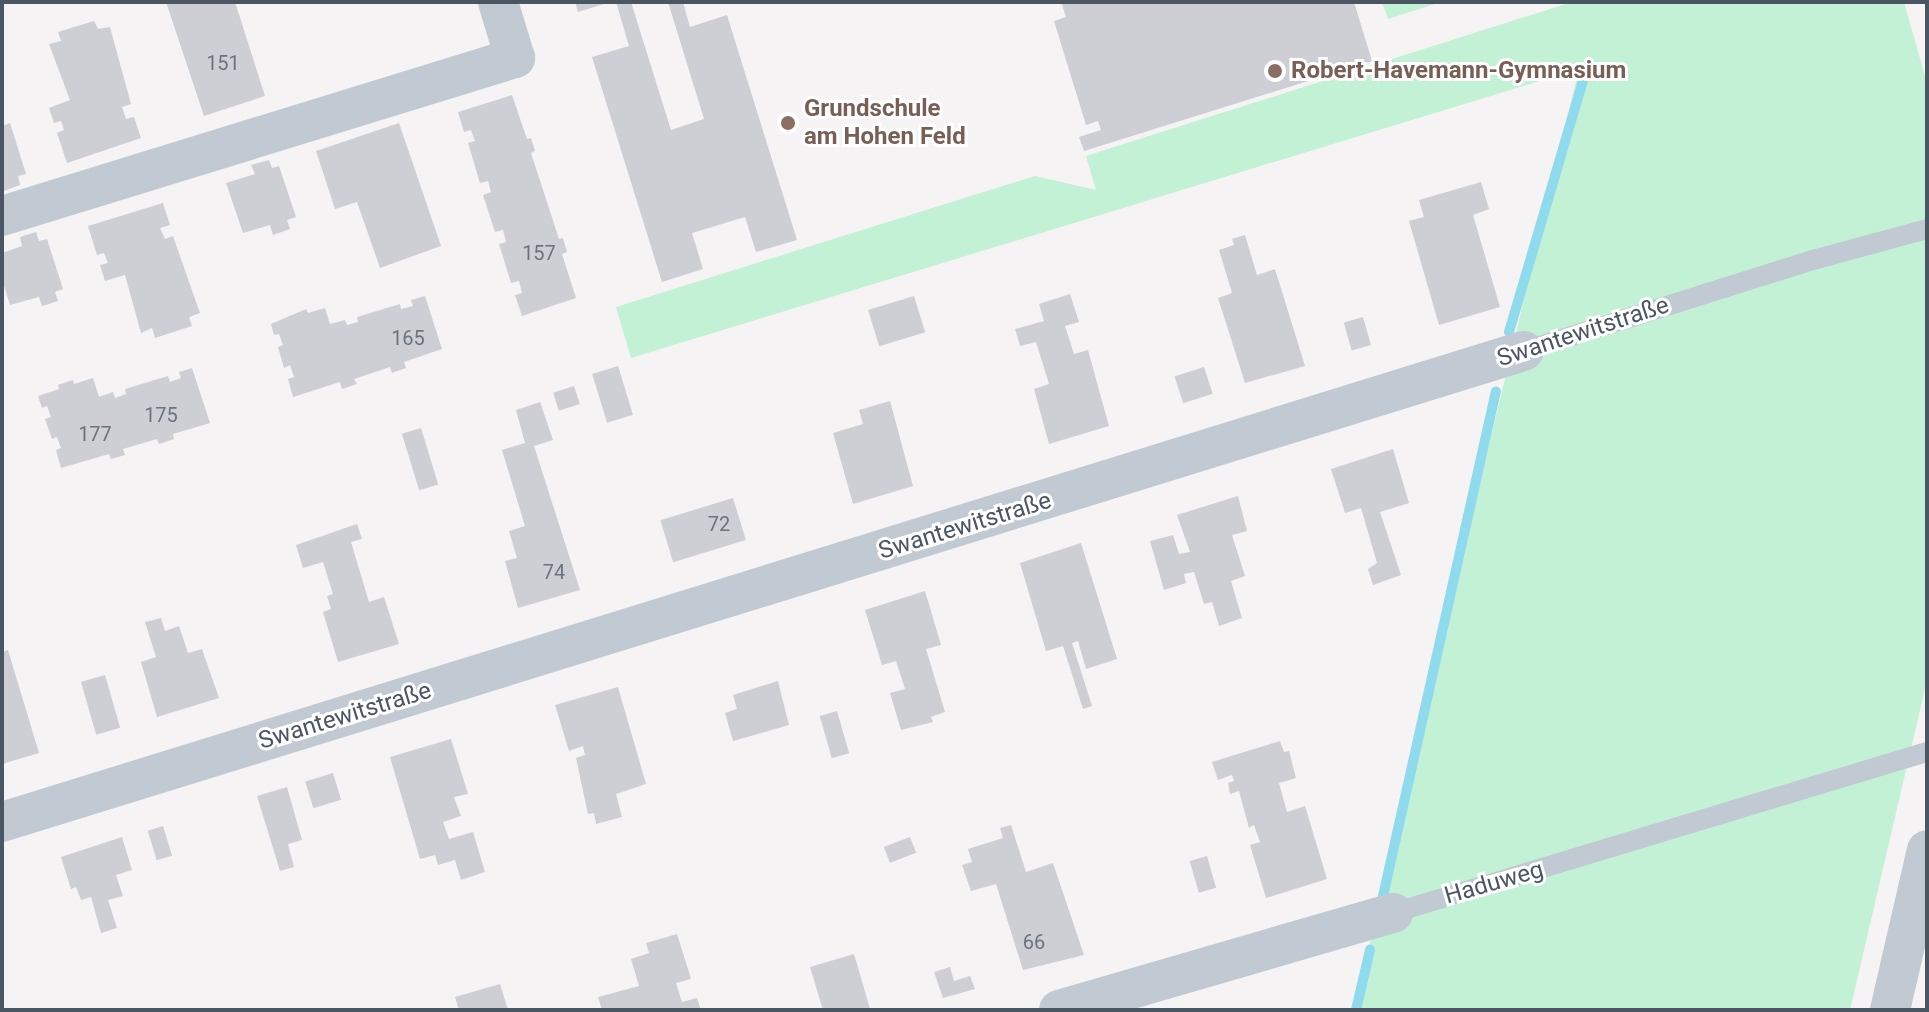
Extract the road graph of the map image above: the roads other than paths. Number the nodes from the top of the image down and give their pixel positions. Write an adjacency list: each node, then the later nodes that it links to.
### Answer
1 (498, 2): 2 (street)
2 (2, 216)
3 (1927, 229): 4 (lane, Swantewitstraße)
4 (1524, 351): 6 (street, Swantewitstraße)
5 (1927, 752): 8 (lane, Haduweg)
6 (2, 822)
7 (1927, 850): 10 (street)
8 (1393, 913): 9 (street, Haduweg)
9 (1059, 1010)
10 (1890, 1010)

